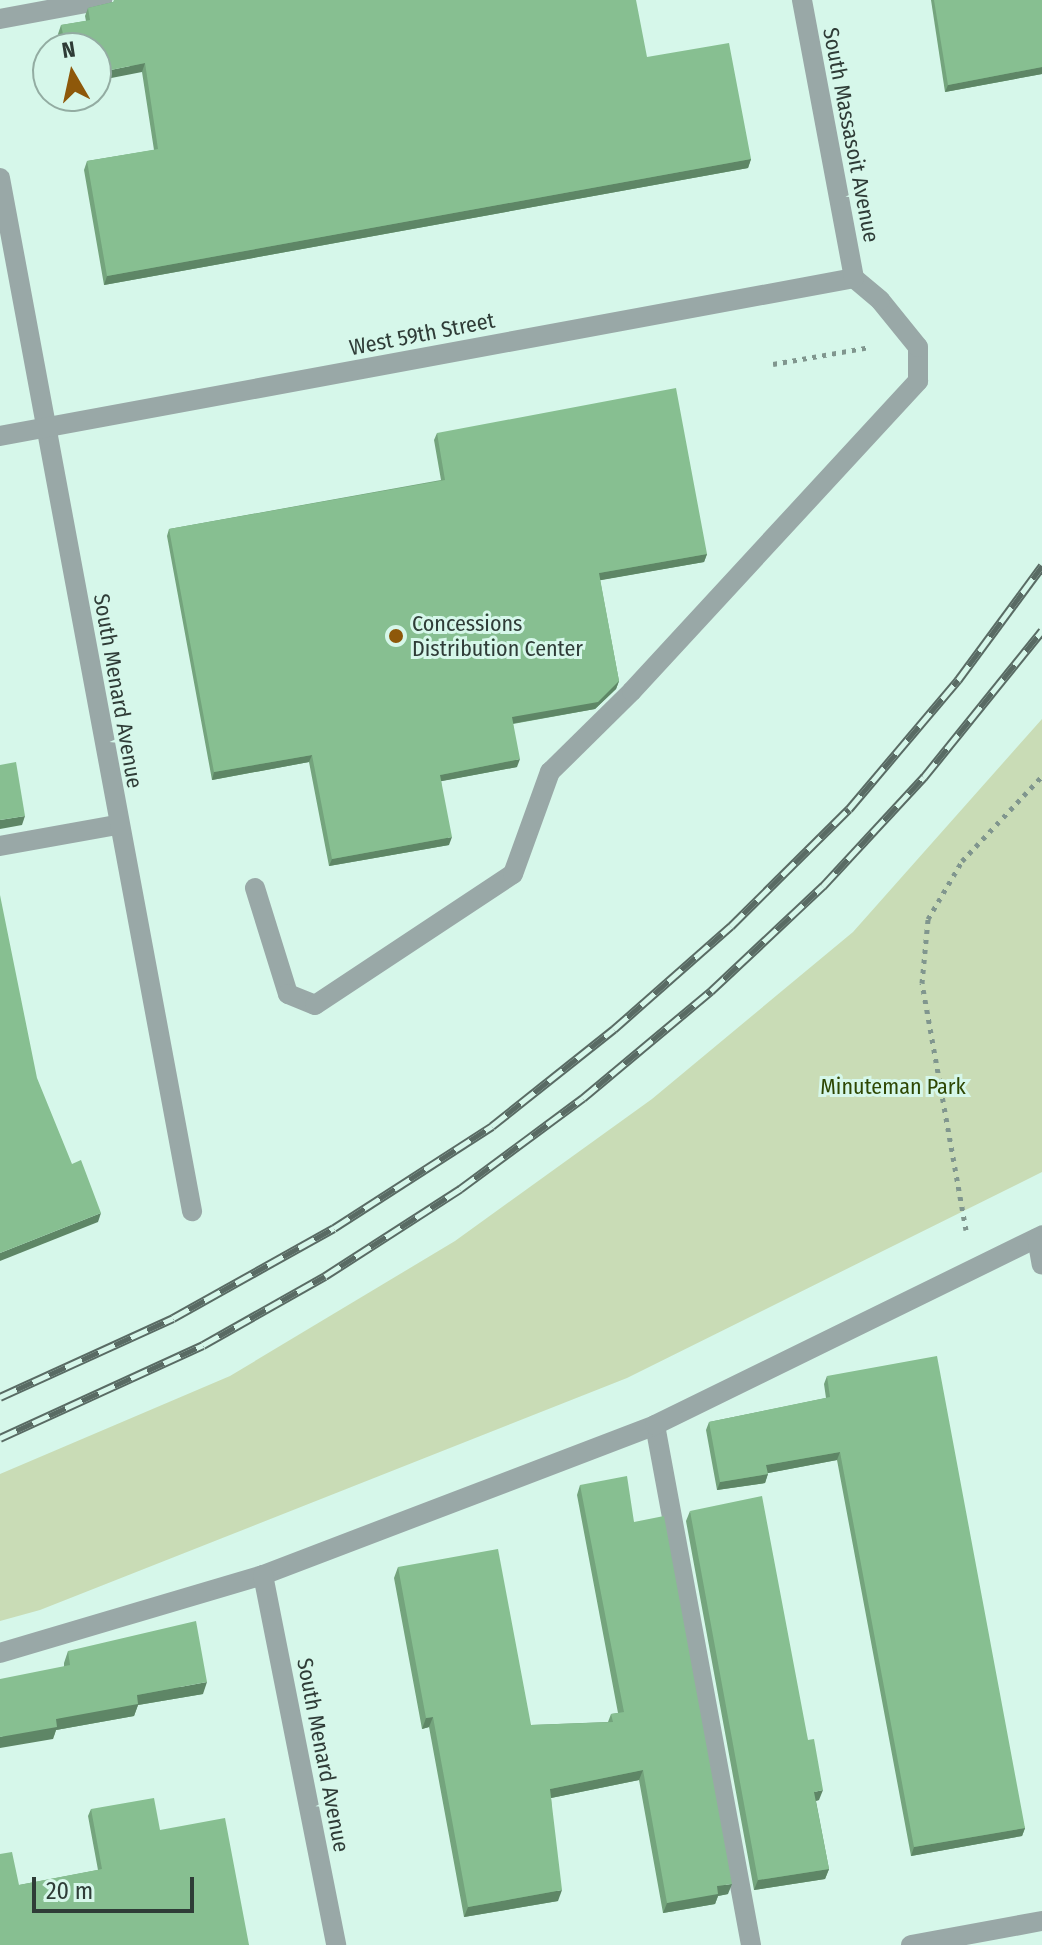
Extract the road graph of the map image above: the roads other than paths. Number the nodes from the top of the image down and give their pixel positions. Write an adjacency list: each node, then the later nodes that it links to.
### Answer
1 (102, 0): 3 (street)
2 (802, 0): 5 (street, South Massasoit Avenue)
3 (0, 19)
4 (0, 178): 6 (street, South Menard Avenue)
5 (854, 278): 6 (street, West 59th Street); 10 (street)
6 (47, 428): 7 (street, West 59th Street); 8 (street, South Menard Avenue)
7 (0, 436)
8 (117, 825): 9 (street); 11 (street, South Menard Avenue)
9 (0, 846)
10 (255, 888)
11 (192, 1211)
12 (1040, 1236): 13 (street); 14 (street)
13 (1042, 1265)
14 (655, 1425): 15 (street); 19 (street)
15 (263, 1575): 16 (street); 18 (street, South Menard Avenue)
16 (0, 1653)
17 (1042, 1921): 20 (street)
18 (336, 1945)
19 (751, 1945)
20 (911, 1945)

